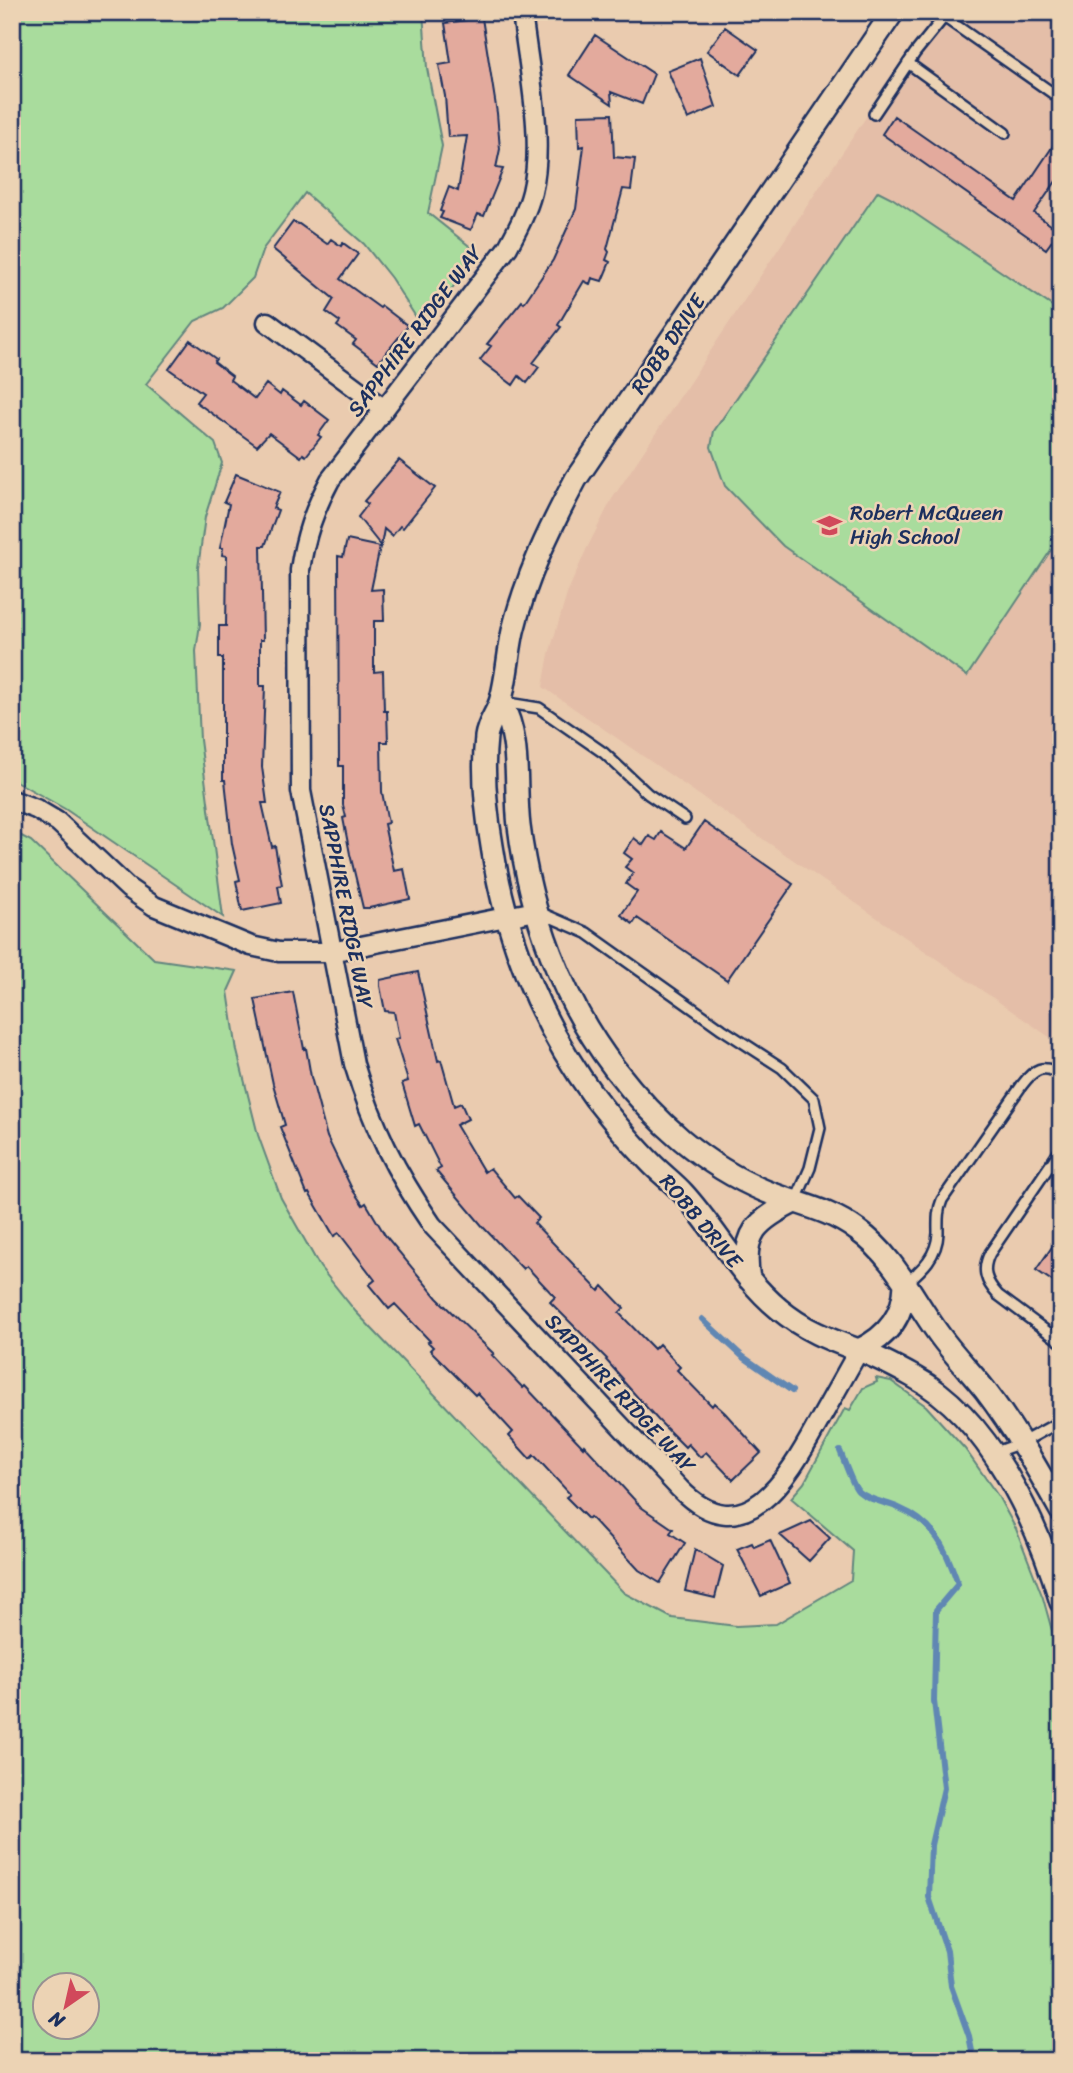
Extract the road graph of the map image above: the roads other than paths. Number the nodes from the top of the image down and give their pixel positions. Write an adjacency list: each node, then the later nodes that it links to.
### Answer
1 (522, 12): 10 (street, SAPPHIRE RIDGE WAY)
2 (892, 12): 11 (street, ROBB DRIVE)
3 (933, 12): 4 (lane)
4 (944, 17): 5 (lane); 6 (lane)
5 (908, 63): 7 (lane); 8 (lane)
6 (1061, 99)
7 (874, 114)
8 (1005, 133)
9 (267, 323): 10 (street)
10 (384, 409): 16 (street, SAPPHIRE RIDGE WAY)
11 (501, 702): 13 (lane); 14 (street, ROBB DRIVE); 15 (street, ROBB DRIVE)
12 (12, 800): 16 (street)
13 (685, 819)
14 (536, 911): 15 (street); 19 (street, ROBB DRIVE); 19 (lane)
15 (506, 917): 16 (street); 20 (street, ROBB DRIVE)
16 (331, 952): 23 (street, SAPPHIRE RIDGE WAY)
17 (1061, 1074): 21 (lane)
18 (1061, 1149): 22 (lane)
19 (796, 1201): 20 (street); 21 (street, ROBB DRIVE)
20 (749, 1279): 23 (street, ROBB DRIVE)
21 (905, 1284): 23 (street); 25 (street, ROBB DRIVE)
22 (1061, 1342)
23 (859, 1350): 26 (street, ROBB DRIVE)
24 (1061, 1421): 25 (lane)
25 (1021, 1443): 26 (lane); 27 (street, ROBB DRIVE)
26 (991, 1453): 28 (street, ROBB DRIVE)
27 (1061, 1511)
28 (1061, 1602)

